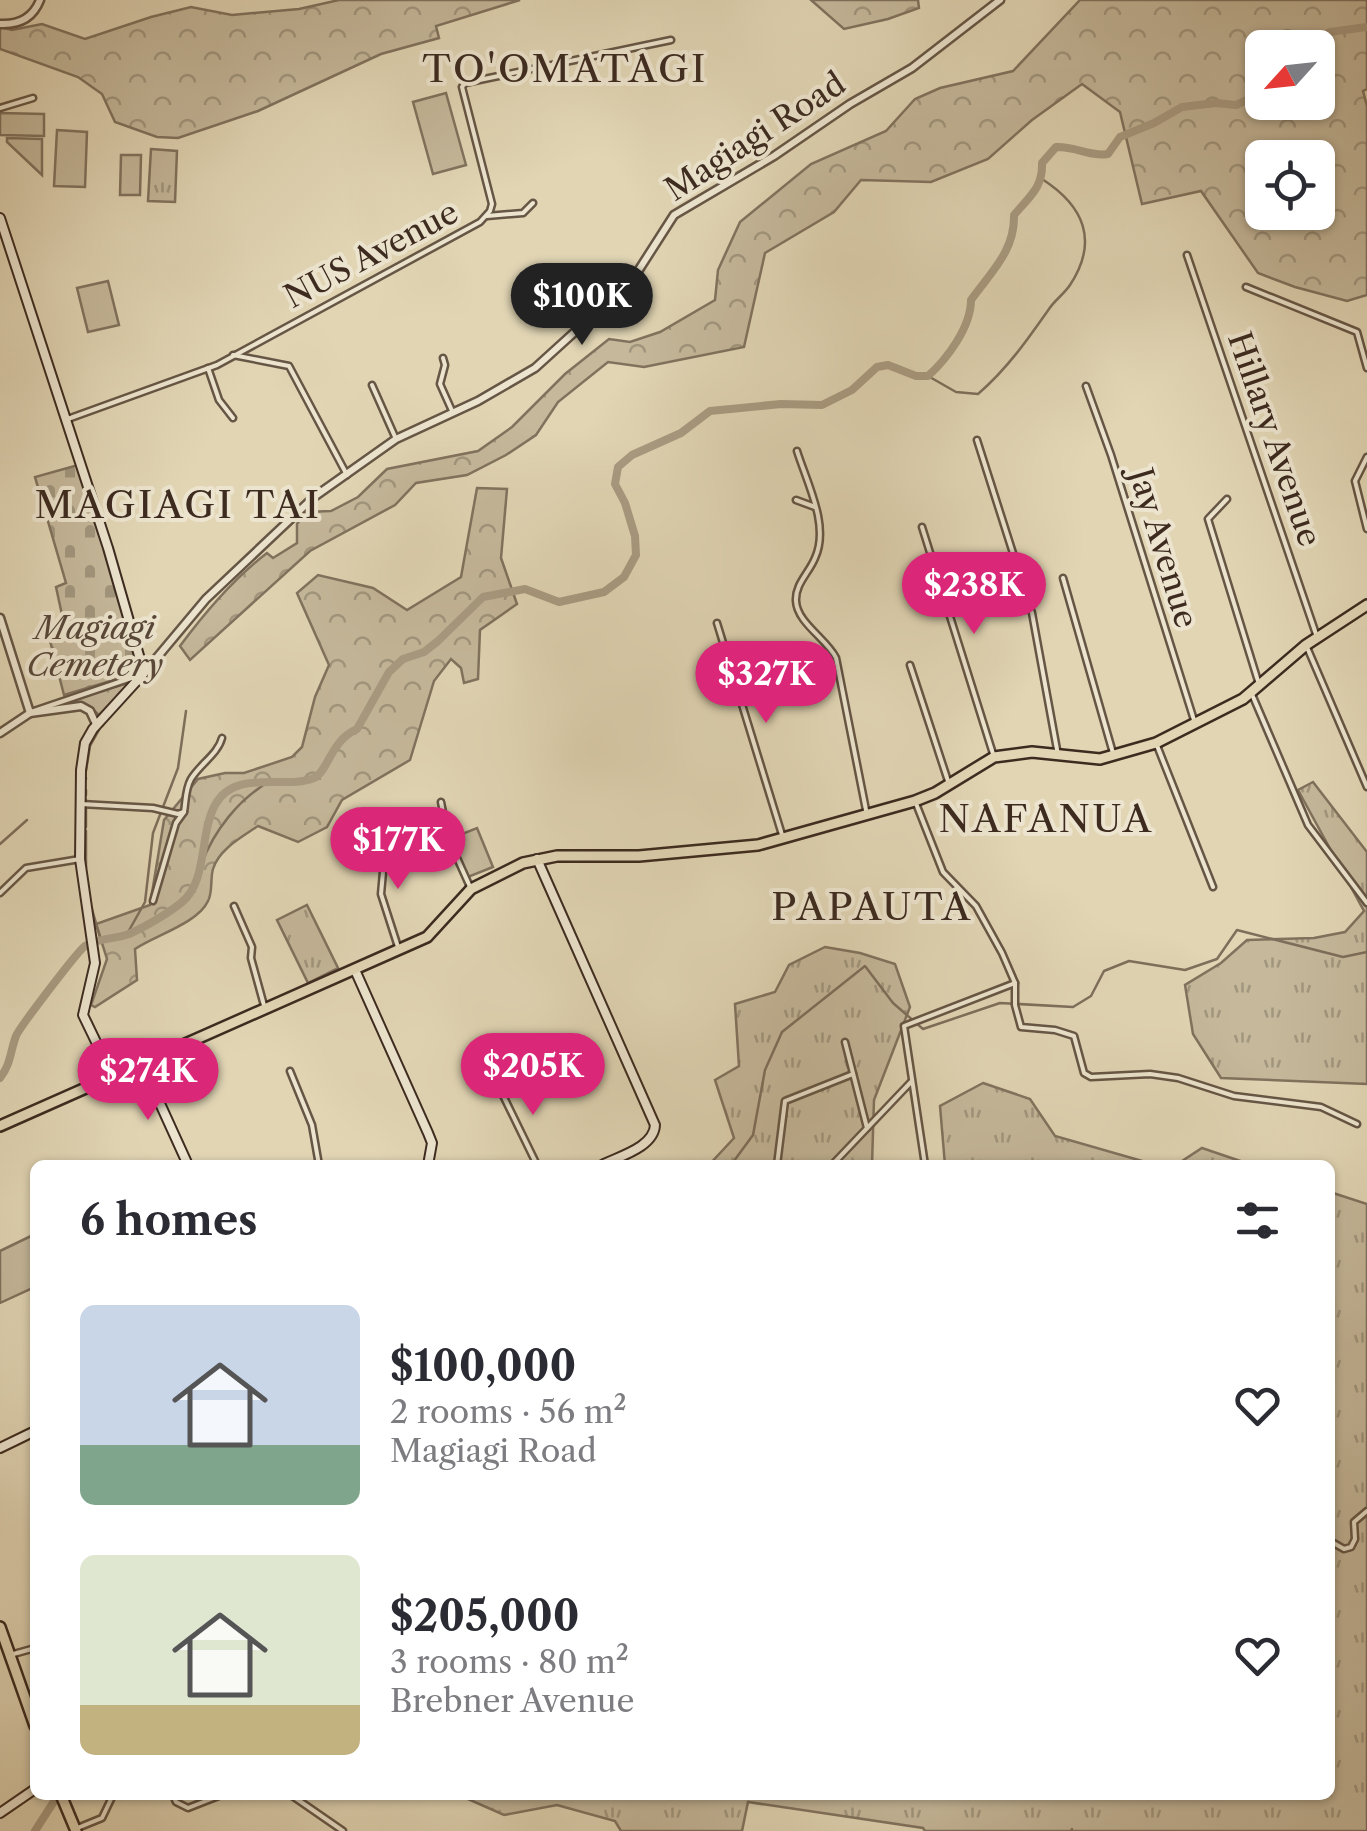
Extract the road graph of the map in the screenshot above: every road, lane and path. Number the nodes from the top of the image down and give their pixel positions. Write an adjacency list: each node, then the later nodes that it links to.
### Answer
1 (40, 0): 3 (street)
2 (1000, 0): 18 (street, Magiagi Road)
3 (0, 24)
4 (671, 40): 8 (street, NUS Avenue)
5 (33, 98): 6 (street)
6 (0, 108)
7 (534, 203): 8 (street)
8 (487, 216): 12 (street, NUS Avenue)
9 (0, 218): 20 (main road)
10 (1187, 255): 35 (street, Hillary Avenue)
11 (1246, 287): 15 (street)
12 (233, 355): 14 (street, NUS Avenue); 25 (street)
13 (443, 358): 18 (street)
14 (208, 368): 19 (street); 20 (street, NUS Avenue)
15 (1367, 368)
16 (372, 386): 21 (street)
17 (1086, 386): 42 (street, Jay Avenue)
18 (453, 413): 21 (street, Magiagi Road)
19 (233, 418)
20 (65, 420): 38 (main road)
21 (396, 439): 25 (street, Magiagi Road)
22 (977, 440): 46 (street)
23 (797, 451): 28 (street)
24 (1367, 457): 30 (street)
25 (347, 476): 38 (street, Magiagi Road)
26 (1228, 499): 39 (street)
27 (796, 500): 28 (street)
28 (814, 507): 55 (street)
29 (922, 527): 47 (street)
30 (1367, 529)
31 (1064, 578): 48 (street)
32 (1367, 605): 35 (main road)
33 (0, 618): 40 (street)
34 (717, 624): 57 (street)
35 (1318, 638): 36 (main road)
36 (1306, 645): 39 (main road); 50 (street)
37 (910, 665): 49 (street)
38 (144, 673): 40 (street); 41 (main road)
39 (1255, 689): 42 (main road); 64 (street)
40 (30, 713): 41 (street); 43 (street)
41 (96, 724): 53 (main road)
42 (1195, 724): 45 (main road)
43 (0, 733)
44 (222, 738): 54 (street)
45 (1156, 743): 48 (main road); 60 (street)
46 (1058, 754): 47 (main road); 48 (main road)
47 (994, 757): 49 (main road)
48 (1115, 758)
49 (949, 784): 51 (main road)
50 (1367, 787)
51 (915, 801): 55 (main road); 68 (street)
52 (440, 802): 61 (street)
53 (80, 804): 54 (street); 58 (main road)
54 (184, 812): 63 (street)
55 (866, 815): 57 (main road)
56 (385, 832): 66 (street)
57 (784, 838): 59 (main road)
58 (80, 859): 62 (street); 74 (main road)
59 (537, 859): 61 (main road); 84 (main road)
60 (1214, 887)
61 (470, 889): 66 (main road)
62 (0, 894)
63 (153, 902)
64 (1367, 903)
65 (234, 906): 69 (street)
66 (399, 950): 67 (main road)
67 (356, 970): 69 (main road); 82 (main road)
68 (1015, 983): 75 (street); 77 (street)
69 (265, 1009): 71 (main road)
70 (846, 1042): 73 (street)
71 (142, 1064): 74 (main road); 80 (main road)
72 (290, 1071): 81 (street)
73 (854, 1074): 79 (street); 85 (street)
74 (113, 1077): 78 (main road)
75 (911, 1082): 79 (street); 87 (street)
76 (498, 1085): 83 (street)
77 (1358, 1124)
78 (0, 1126)
79 (867, 1128): 86 (street)
80 (186, 1160)
81 (319, 1160)
82 (429, 1160)
83 (535, 1160)
84 (612, 1160)
85 (778, 1160)
86 (837, 1160)
87 (925, 1160)
88 (30, 1433): 89 (main road)
89 (0, 1448)
90 (1367, 1512): 91 (street)
91 (1335, 1544)
92 (0, 1627): 94 (main road)
93 (30, 1649): 94 (street)
94 (10, 1655): 95 (main road)
95 (30, 1712)
96 (30, 1792): 102 (main road)
97 (63, 1800): 103 (main road)
98 (111, 1800): 103 (street)
99 (175, 1800): 100 (street)
100 (208, 1800)
101 (298, 1800): 104 (street)
102 (0, 1813)
103 (76, 1830)
104 (343, 1831)

